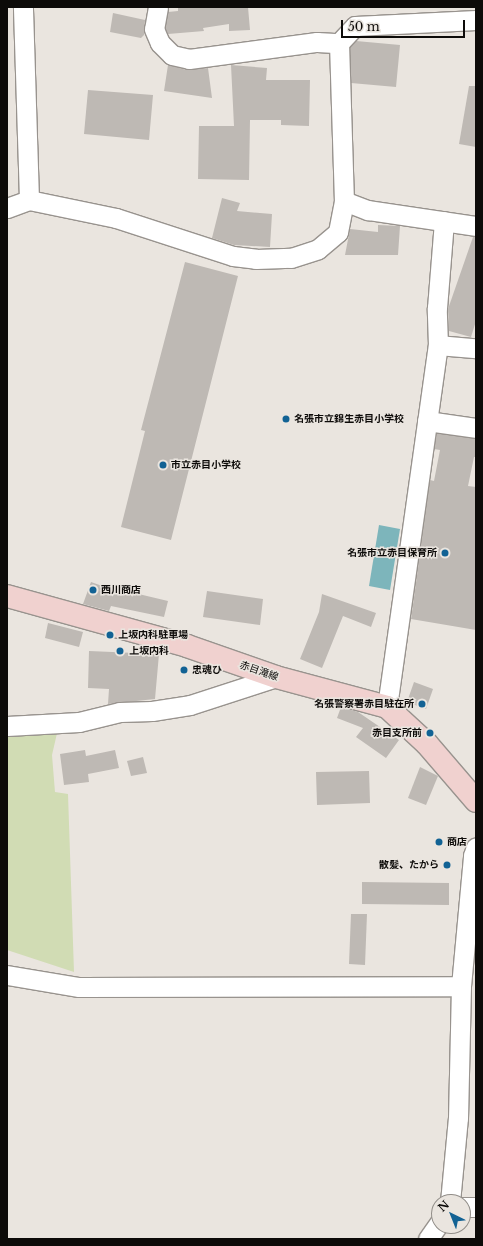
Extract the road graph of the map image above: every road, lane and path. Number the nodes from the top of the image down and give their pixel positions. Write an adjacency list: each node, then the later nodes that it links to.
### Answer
1 (23, 7): 5 (street)
2 (158, 7): 4 (street)
3 (476, 20): 4 (street)
4 (339, 43): 6 (street)
5 (28, 200): 6 (street); 7 (street)
6 (344, 202): 8 (street)
7 (7, 208)
8 (444, 220): 9 (street); 10 (street)
9 (476, 226)
10 (438, 345): 11 (street); 12 (street)
11 (476, 348)
12 (427, 421): 13 (street); 16 (street)
13 (476, 428)
14 (7, 596): 15 (main road, 赤目滝線)
15 (276, 677): 16 (main road, 赤目滝線); 17 (street)
16 (387, 707): 18 (main road, 赤目滝線)
17 (7, 726)
18 (476, 801)
19 (476, 847): 21 (street)
20 (7, 975): 21 (street)
21 (461, 986): 22 (street)
22 (451, 1194)

